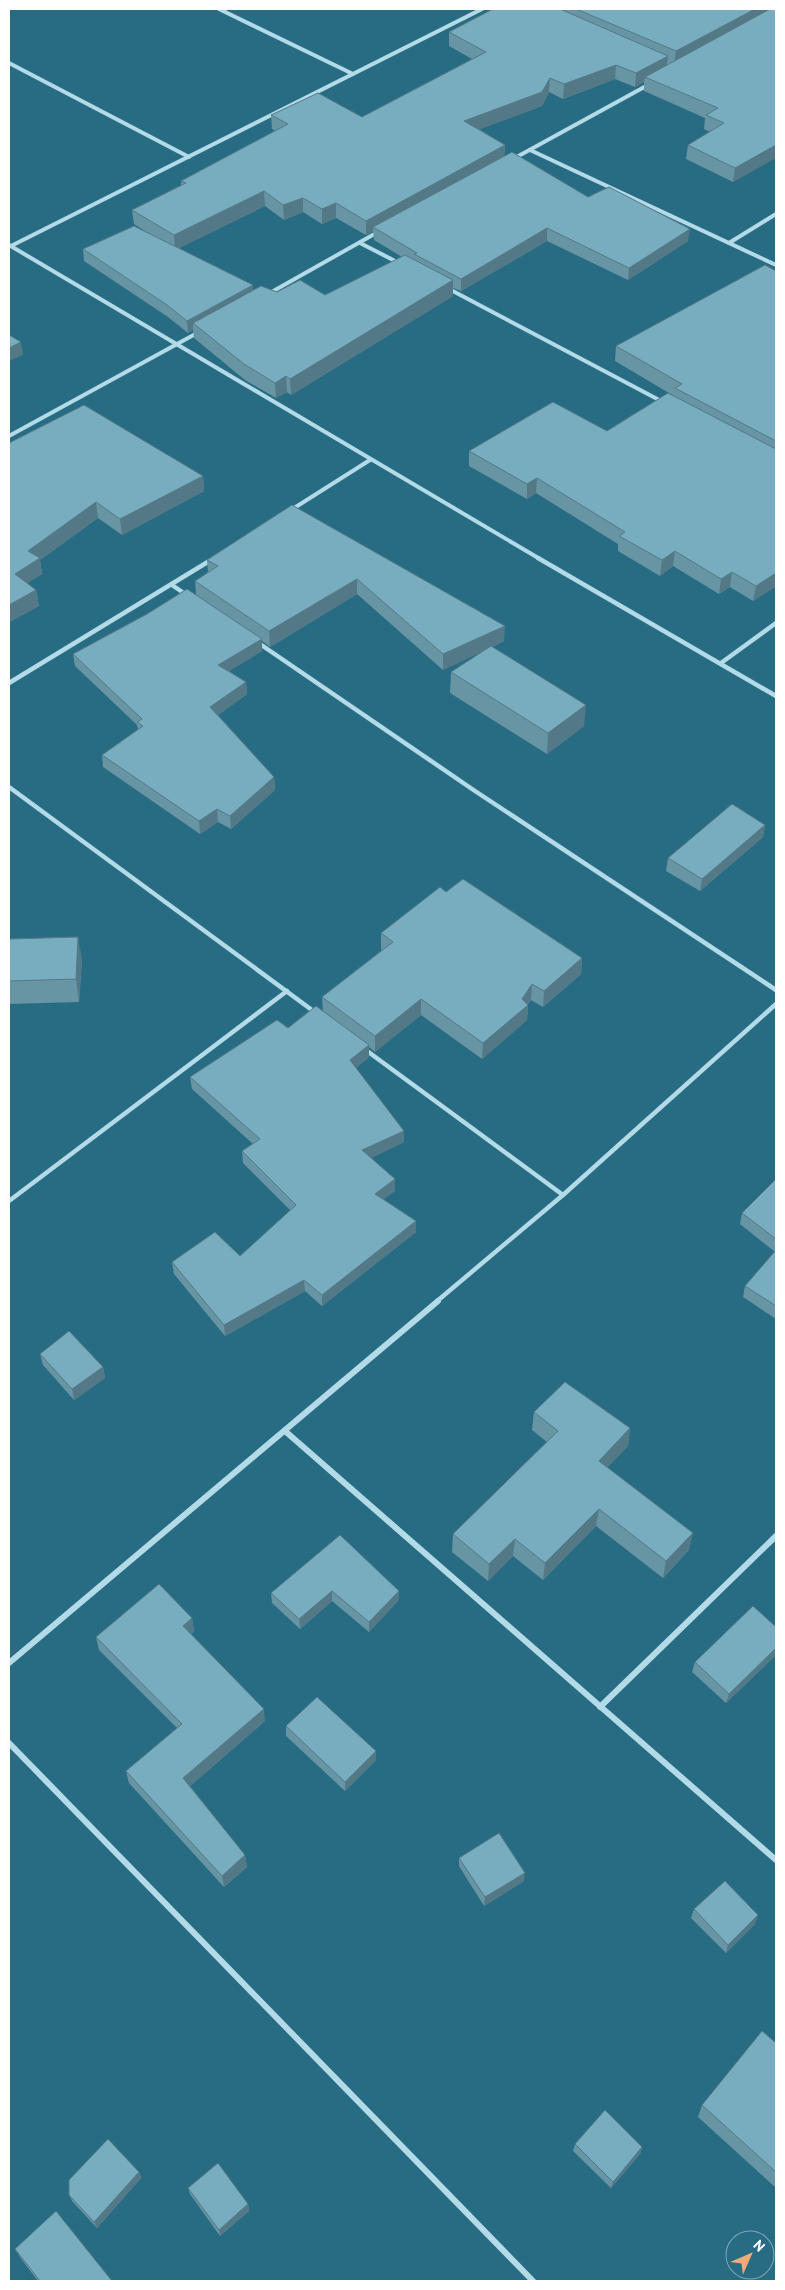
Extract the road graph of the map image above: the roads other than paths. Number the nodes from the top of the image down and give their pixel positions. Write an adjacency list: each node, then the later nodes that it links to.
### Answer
1 (219, 9): 4 (street)
2 (482, 9): 4 (street)
3 (9, 63): 7 (street)
4 (353, 74): 7 (street)
5 (650, 84): 6 (street)
6 (530, 150): 8 (street); 12 (street)
7 (188, 157): 13 (street)
8 (504, 164)
9 (776, 214): 12 (street)
10 (385, 229): 11 (street)
11 (360, 243): 14 (street); 17 (street)
12 (729, 243): 15 (street)
13 (10, 245): 19 (street)
14 (403, 265)
15 (776, 265)
16 (446, 288): 20 (street)
17 (259, 299)
18 (201, 332): 19 (street)
19 (176, 346): 21 (street); 22 (street)
20 (672, 406)
21 (9, 436)
22 (370, 460): 23 (street); 29 (street)
23 (287, 512)
24 (213, 559): 25 (street)
25 (172, 585): 26 (street); 30 (street)
26 (196, 601)
27 (776, 622): 29 (street)
28 (254, 640): 33 (street)
29 (721, 663): 31 (street)
30 (9, 682)
31 (776, 696)
32 (9, 787): 34 (street)
33 (776, 990)
34 (287, 991): 36 (street); 39 (street)
35 (776, 1004): 38 (street)
36 (318, 1015)
37 (358, 1044): 38 (street)
38 (563, 1195): 40 (street)
39 (9, 1201)
40 (285, 1431): 42 (street); 43 (street)
41 (776, 1536): 43 (street)
42 (9, 1662)
43 (600, 1707): 45 (street)
44 (9, 1742): 46 (street)
45 (776, 1860)
46 (533, 2281)

